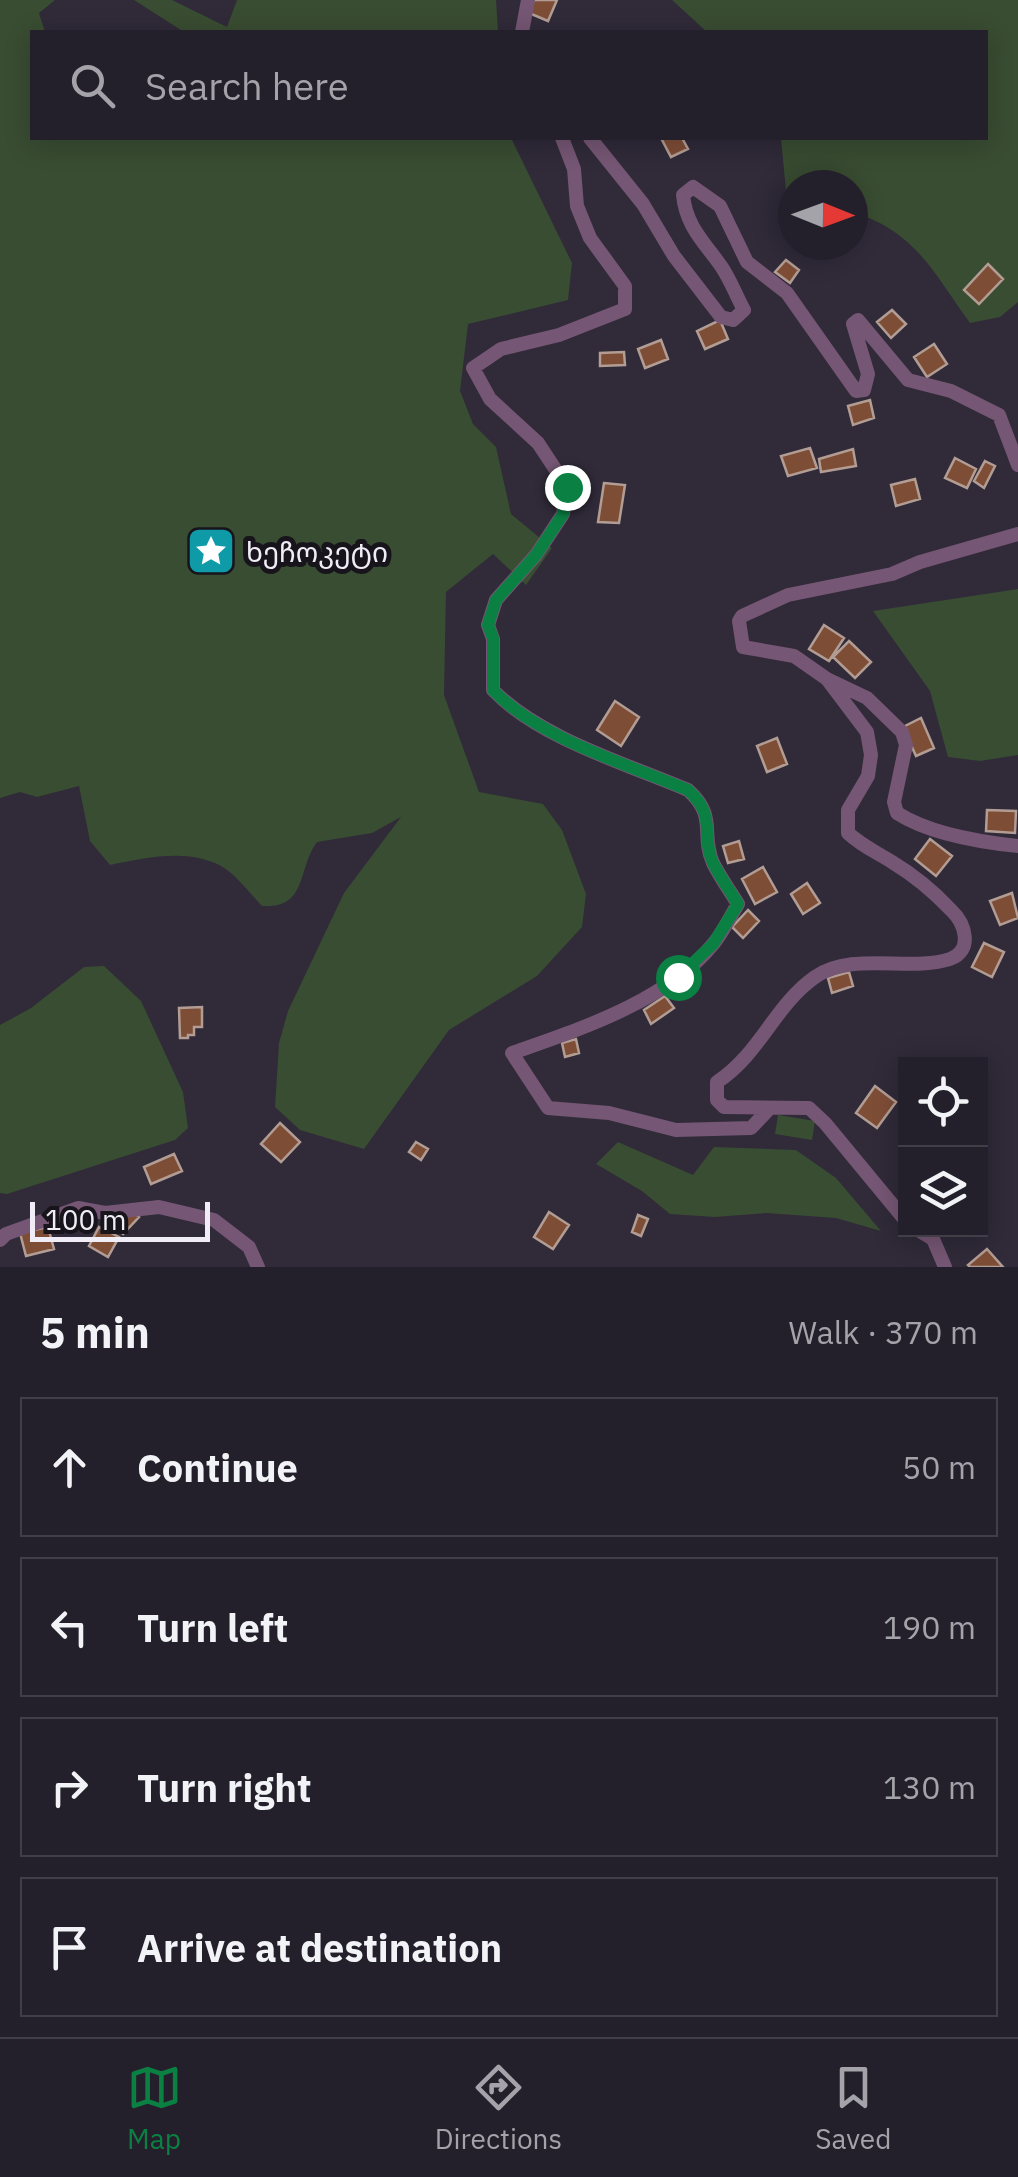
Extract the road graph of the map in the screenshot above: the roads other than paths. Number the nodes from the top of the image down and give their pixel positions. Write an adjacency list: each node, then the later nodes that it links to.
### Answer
1 (528, 0): 2 (street)
2 (523, 30)
3 (563, 140): 9 (street)
4 (592, 140): 5 (street)
5 (1018, 465)
6 (1018, 534): 7 (street)
7 (827, 679): 8 (street); 9 (street)
8 (1018, 846)
9 (770, 1108): 10 (street)
10 (898, 1211)
11 (930, 1237): 14 (street)
12 (0, 1240): 13 (street)
13 (258, 1267)
14 (945, 1267)

